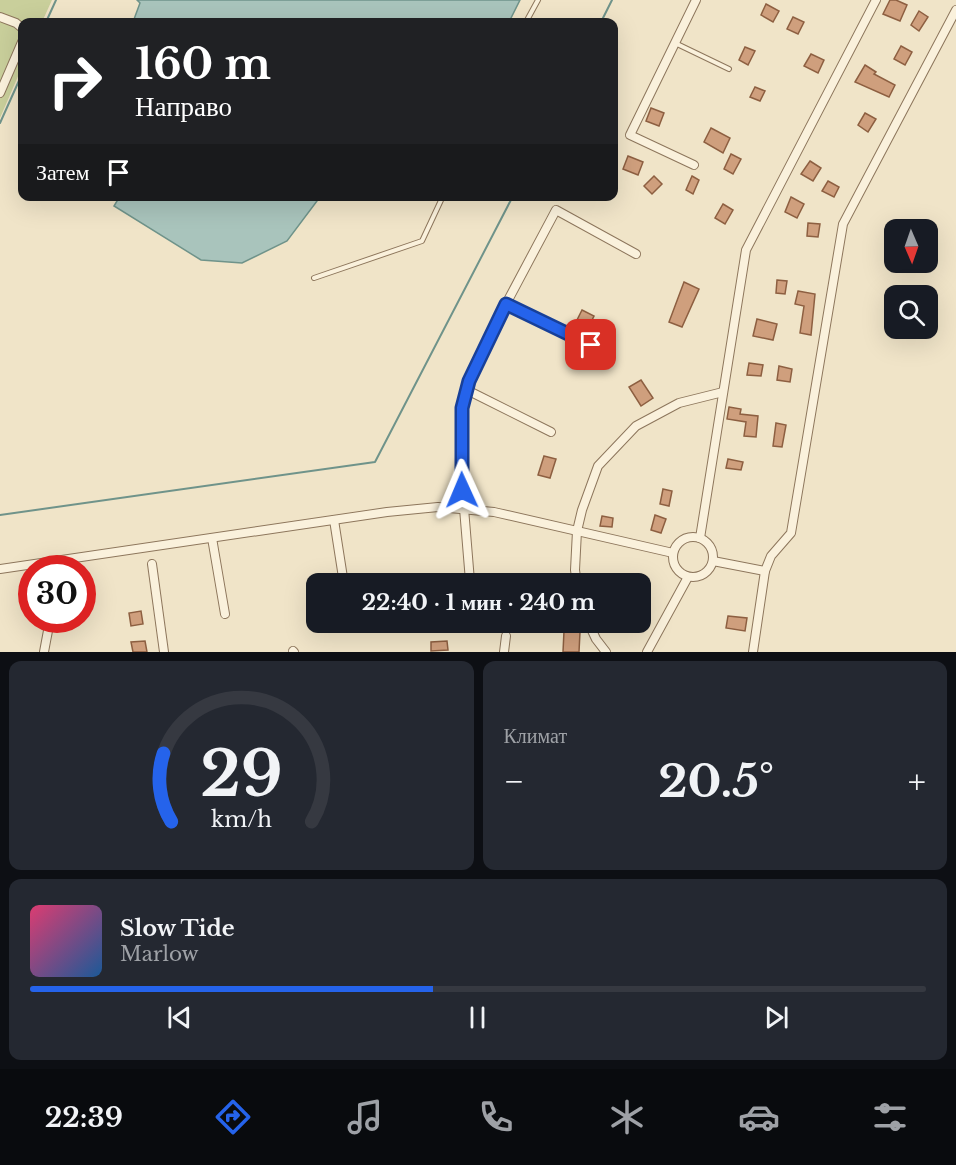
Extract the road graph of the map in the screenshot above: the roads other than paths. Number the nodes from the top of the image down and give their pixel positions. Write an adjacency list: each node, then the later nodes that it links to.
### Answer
1 (538, 0): 6 (lane)
2 (696, 0): 8 (street)
3 (876, 0): 19 (street)
4 (956, 10): 32 (street)
5 (0, 16): 7 (street)
6 (528, 18)
7 (18, 25)
8 (675, 42): 10 (lane); 12 (street)
9 (18, 51): 11 (street)
10 (729, 69)
11 (0, 93)
12 (694, 165)
13 (441, 201): 15 (lane)
14 (636, 254): 16 (street)
15 (314, 278)
16 (506, 304): 17 (street); 18 (street)
17 (591, 345)
18 (467, 390): 20 (street); 21 (street)
19 (723, 392): 23 (street); 25 (street)
20 (551, 432)
21 (463, 508): 22 (street); 23 (street); 34 (street)
22 (334, 520): 24 (street); 33 (street)
23 (576, 531): 26 (street); 35 (street)
24 (212, 538): 27 (street); 37 (street)
25 (700, 538): 26 (street); 28 (street)
26 (673, 553): 36 (street)
27 (96, 558)
28 (713, 561): 32 (street); 36 (street)
29 (152, 564): 42 (street)
30 (18, 568): 31 (street)
31 (0, 569)
32 (765, 571): 46 (street)
33 (342, 573)
34 (469, 573)
35 (575, 573)
36 (688, 577): 45 (street)
37 (225, 614)
38 (48, 633): 41 (street)
39 (593, 633): 44 (street)
40 (506, 636): 43 (street)
41 (44, 652)
42 (164, 652)
43 (504, 652)
44 (606, 652)
45 (647, 652)
46 (753, 652)

